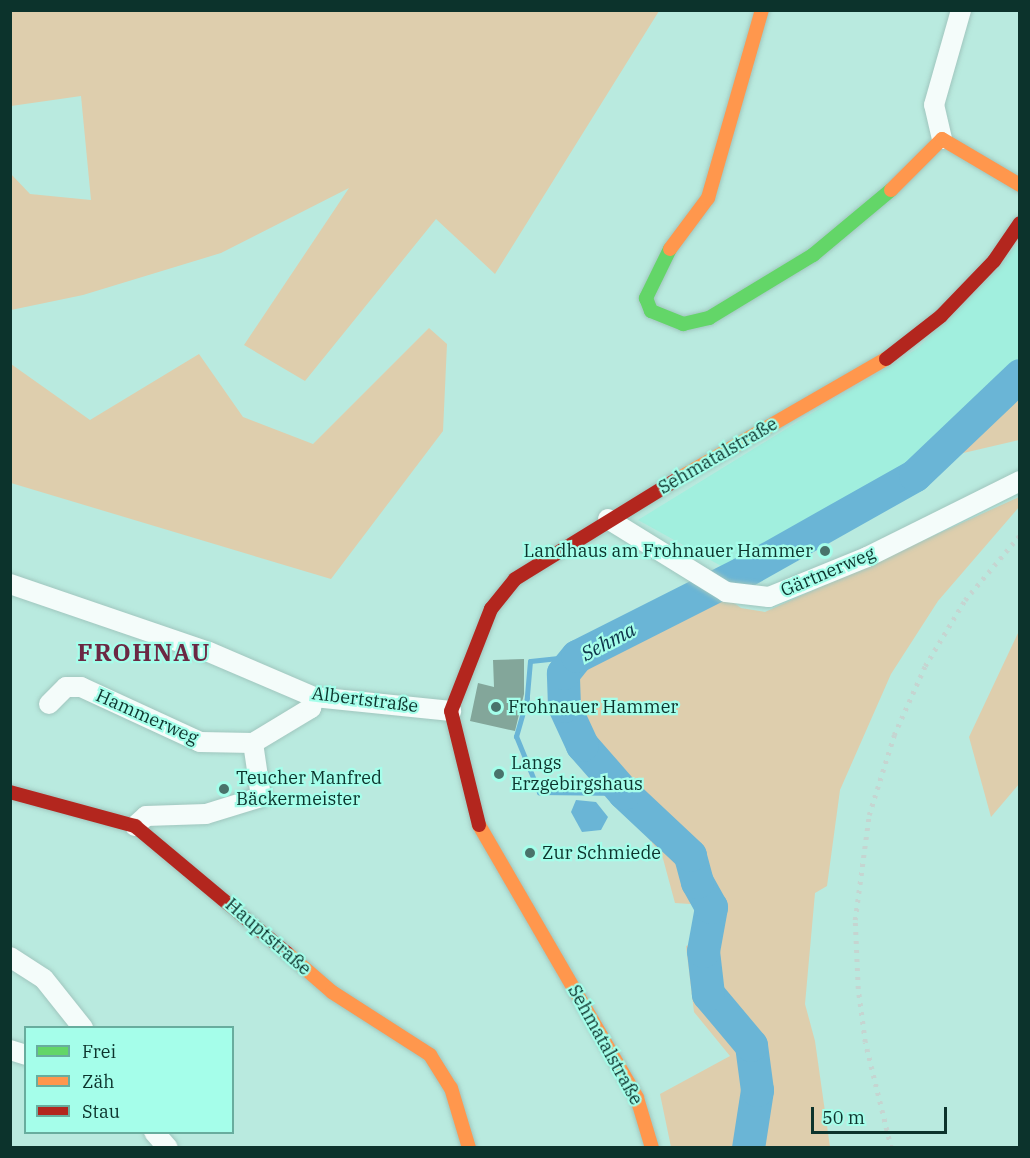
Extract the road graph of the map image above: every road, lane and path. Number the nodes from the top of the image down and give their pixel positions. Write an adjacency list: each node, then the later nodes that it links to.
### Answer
1 (762, 10): 3 (street)
2 (961, 10): 3 (street)
3 (942, 139): 4 (street)
4 (1020, 185)
5 (1020, 223): 7 (street, Sehmatalstraße)
6 (1020, 481): 7 (street, Gärtnerweg)
7 (608, 519): 11 (street, Sehmatalstraße)
8 (10, 584): 9 (street, Albertstraße)
9 (314, 697): 11 (street, Albertstraße); 12 (street)
10 (49, 704): 12 (street, Hammerweg)
11 (451, 711): 20 (street, Sehmatalstraße)
12 (253, 743): 14 (street)
13 (10, 792): 14 (street, Hauptstraße)
14 (135, 826): 19 (street, Hauptstraße)
15 (10, 957): 16 (street)
16 (81, 1026)
17 (156, 1134): 18 (street)
18 (168, 1148)
19 (469, 1148)
20 (652, 1148)

